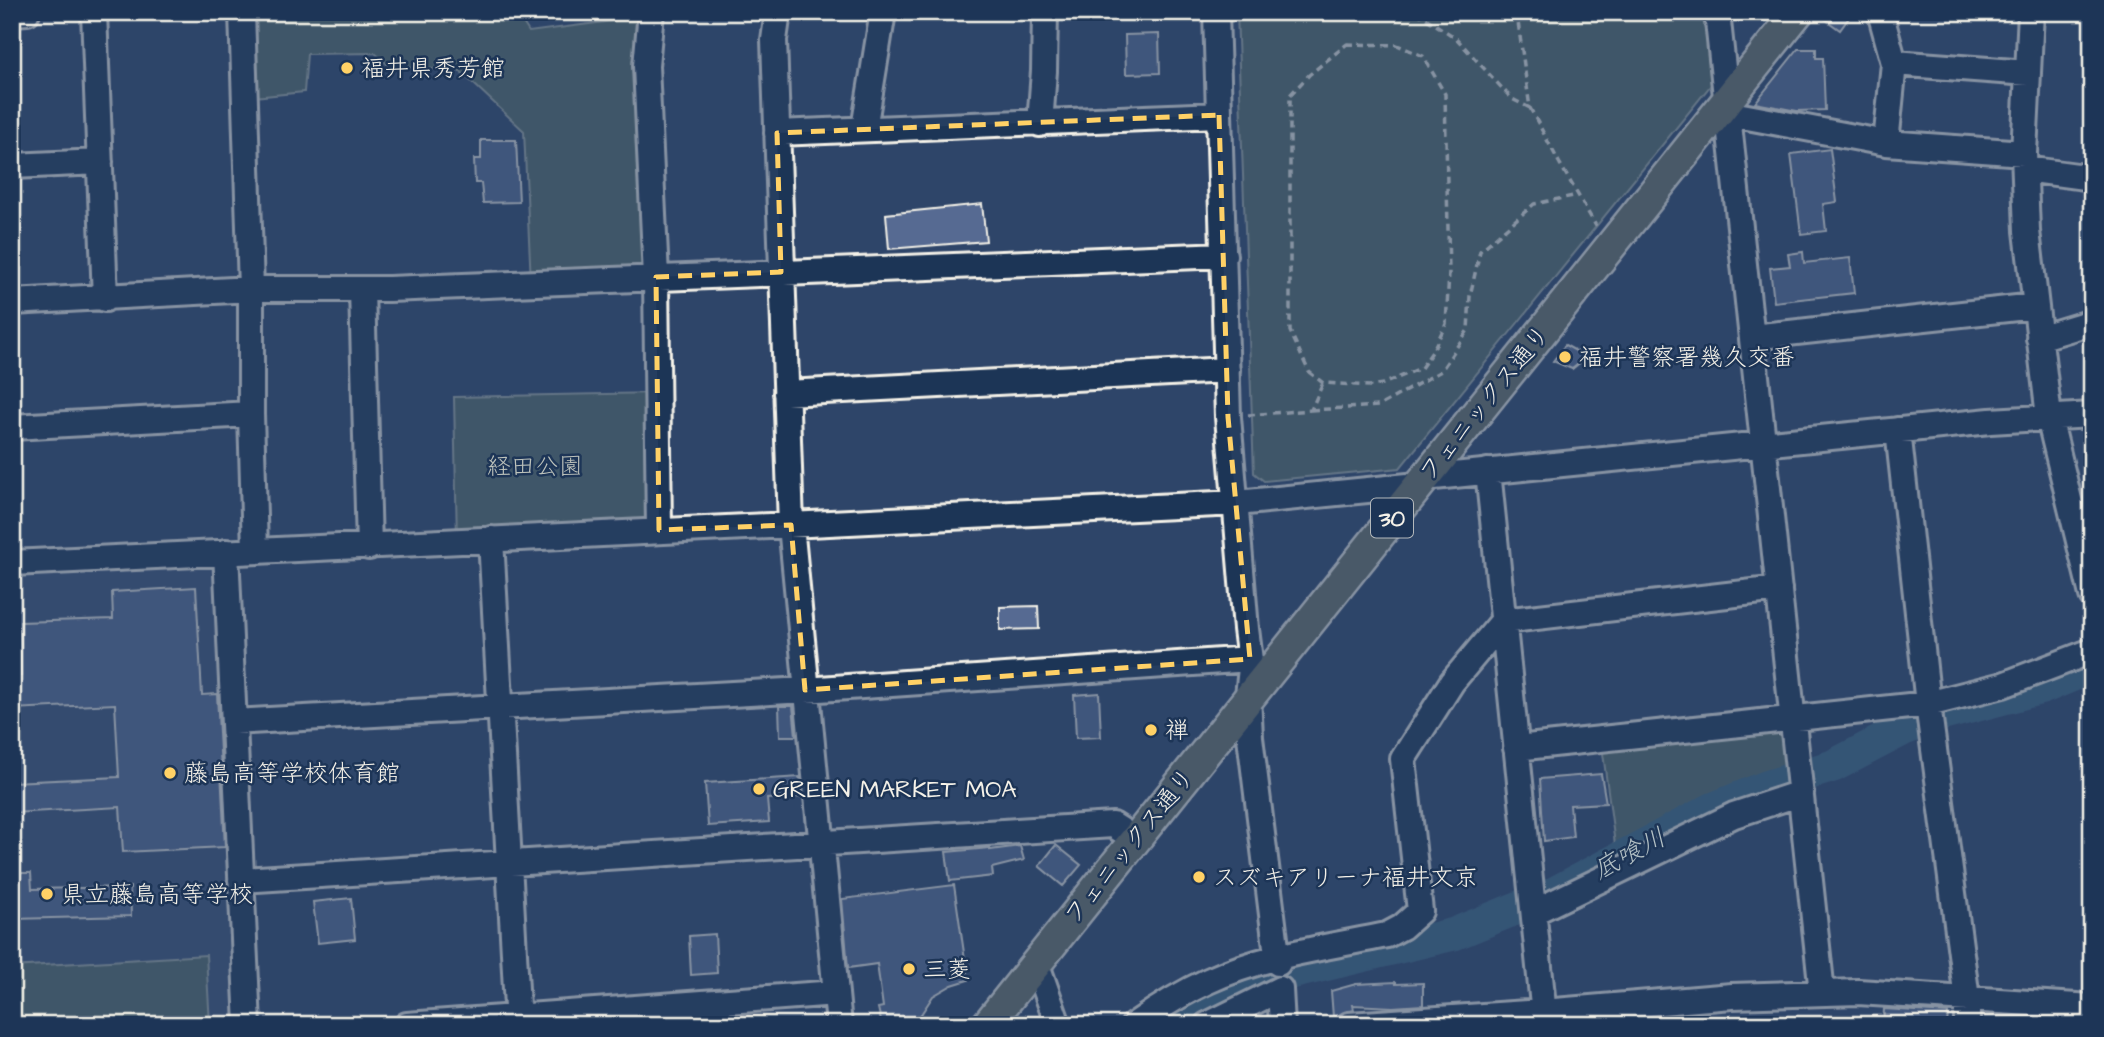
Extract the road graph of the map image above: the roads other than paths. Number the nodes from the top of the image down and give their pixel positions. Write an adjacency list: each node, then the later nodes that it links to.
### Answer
1 (27, 12): 13 (street)
2 (94, 12): 23 (street)
3 (242, 12): 29 (street)
4 (651, 12): 28 (street)
5 (778, 12): 20 (street)
6 (883, 12): 19 (street)
7 (1045, 12): 18 (street)
8 (1216, 12): 17 (street)
9 (1717, 12): 16 (street)
10 (1798, 12): 16 (main road, フェニックス通り / 30)
11 (1880, 12): 14 (street)
12 (2031, 12): 15 (street)
13 (12, 13)
14 (1894, 63): 15 (street); 21 (street)
15 (2028, 73): 22 (street)
16 (1726, 107): 21 (street); 35 (street); 46 (main road, フェニックス通り / 30)
17 (1219, 115): 18 (street); 26 (street)
18 (1040, 124): 19 (street)
19 (864, 129): 20 (street)
20 (778, 133): 27 (street)
21 (1886, 143): 22 (street)
22 (2024, 161): 25 (street); 33 (street)
23 (100, 162): 24 (street); 31 (street)
24 (12, 166)
25 (2092, 178)
26 (1224, 255): 27 (street); 37 (street)
27 (781, 272): 28 (street); 38 (street)
28 (656, 277): 30 (street); 49 (street)
29 (251, 289): 30 (street); 31 (street); 39 (street)
30 (362, 289): 51 (street)
31 (105, 299): 32 (street)
32 (12, 302)
33 (2035, 306): 35 (street); 36 (street)
34 (2092, 322): 36 (street)
35 (1752, 337): 44 (street)
36 (2039, 338): 41 (street)
37 (1227, 370): 38 (street); 47 (street)
38 (786, 393): 48 (street)
39 (251, 414): 42 (street); 52 (street)
40 (2092, 415): 41 (street)
41 (2049, 417): 43 (street); 56 (street)
42 (12, 427)
43 (1898, 430): 44 (street); 63 (street)
44 (1764, 443): 45 (street); 55 (street)
45 (1488, 471): 46 (street); 57 (street)
46 (1421, 482): 47 (street); 61 (main road, フェニックス通り / 30)
47 (1237, 503): 48 (street); 59 (street)
48 (791, 525): 49 (street); 60 (street)
49 (659, 530): 50 (street)
50 (491, 539): 51 (street); 62 (street)
51 (369, 547): 52 (street)
52 (255, 550): 53 (street)
53 (226, 552): 54 (street); 65 (street)
54 (12, 563)
55 (1779, 589): 57 (street); 64 (street)
56 (2092, 595)
57 (1503, 621): 66 (street); 73 (street)
58 (2092, 651): 63 (street)
59 (1250, 659): 60 (street); 61 (street)
60 (805, 690): 62 (street); 69 (street)
61 (1248, 696): 68 (main road, フェニックス通り / 30); 73 (street)
62 (502, 706): 65 (street); 70 (street)
63 (1929, 715): 64 (street); 77 (street)
64 (1793, 717): 66 (street); 67 (street)
65 (234, 722): 71 (street)
66 (1516, 748): 72 (street)
67 (1800, 784): 72 (street); 76 (street)
68 (1135, 839): 69 (street); 74 (main road, フェニックス通り / 30)
69 (823, 845): 70 (street); 75 (street)
70 (509, 863): 71 (street); 80 (street)
71 (241, 880): 81 (street)
72 (1534, 912): 79 (street)
73 (1278, 961): 86 (street)
74 (1035, 962): 84 (main road, フェニックス通り / 30); 85 (street)
75 (836, 993): 80 (street); 83 (street)
76 (1822, 993): 77 (street); 79 (street)
77 (1967, 999): 78 (street); 90 (street)
78 (2092, 1007)
79 (1544, 1018): 89 (street)
80 (518, 1021): 82 (street)
81 (248, 1025)
82 (407, 1025)
83 (839, 1025)
84 (987, 1025)
85 (1058, 1025)
86 (1134, 1025)
87 (1207, 1025): 88 (street)
88 (1282, 1025)
89 (1349, 1025)
90 (1967, 1025)

